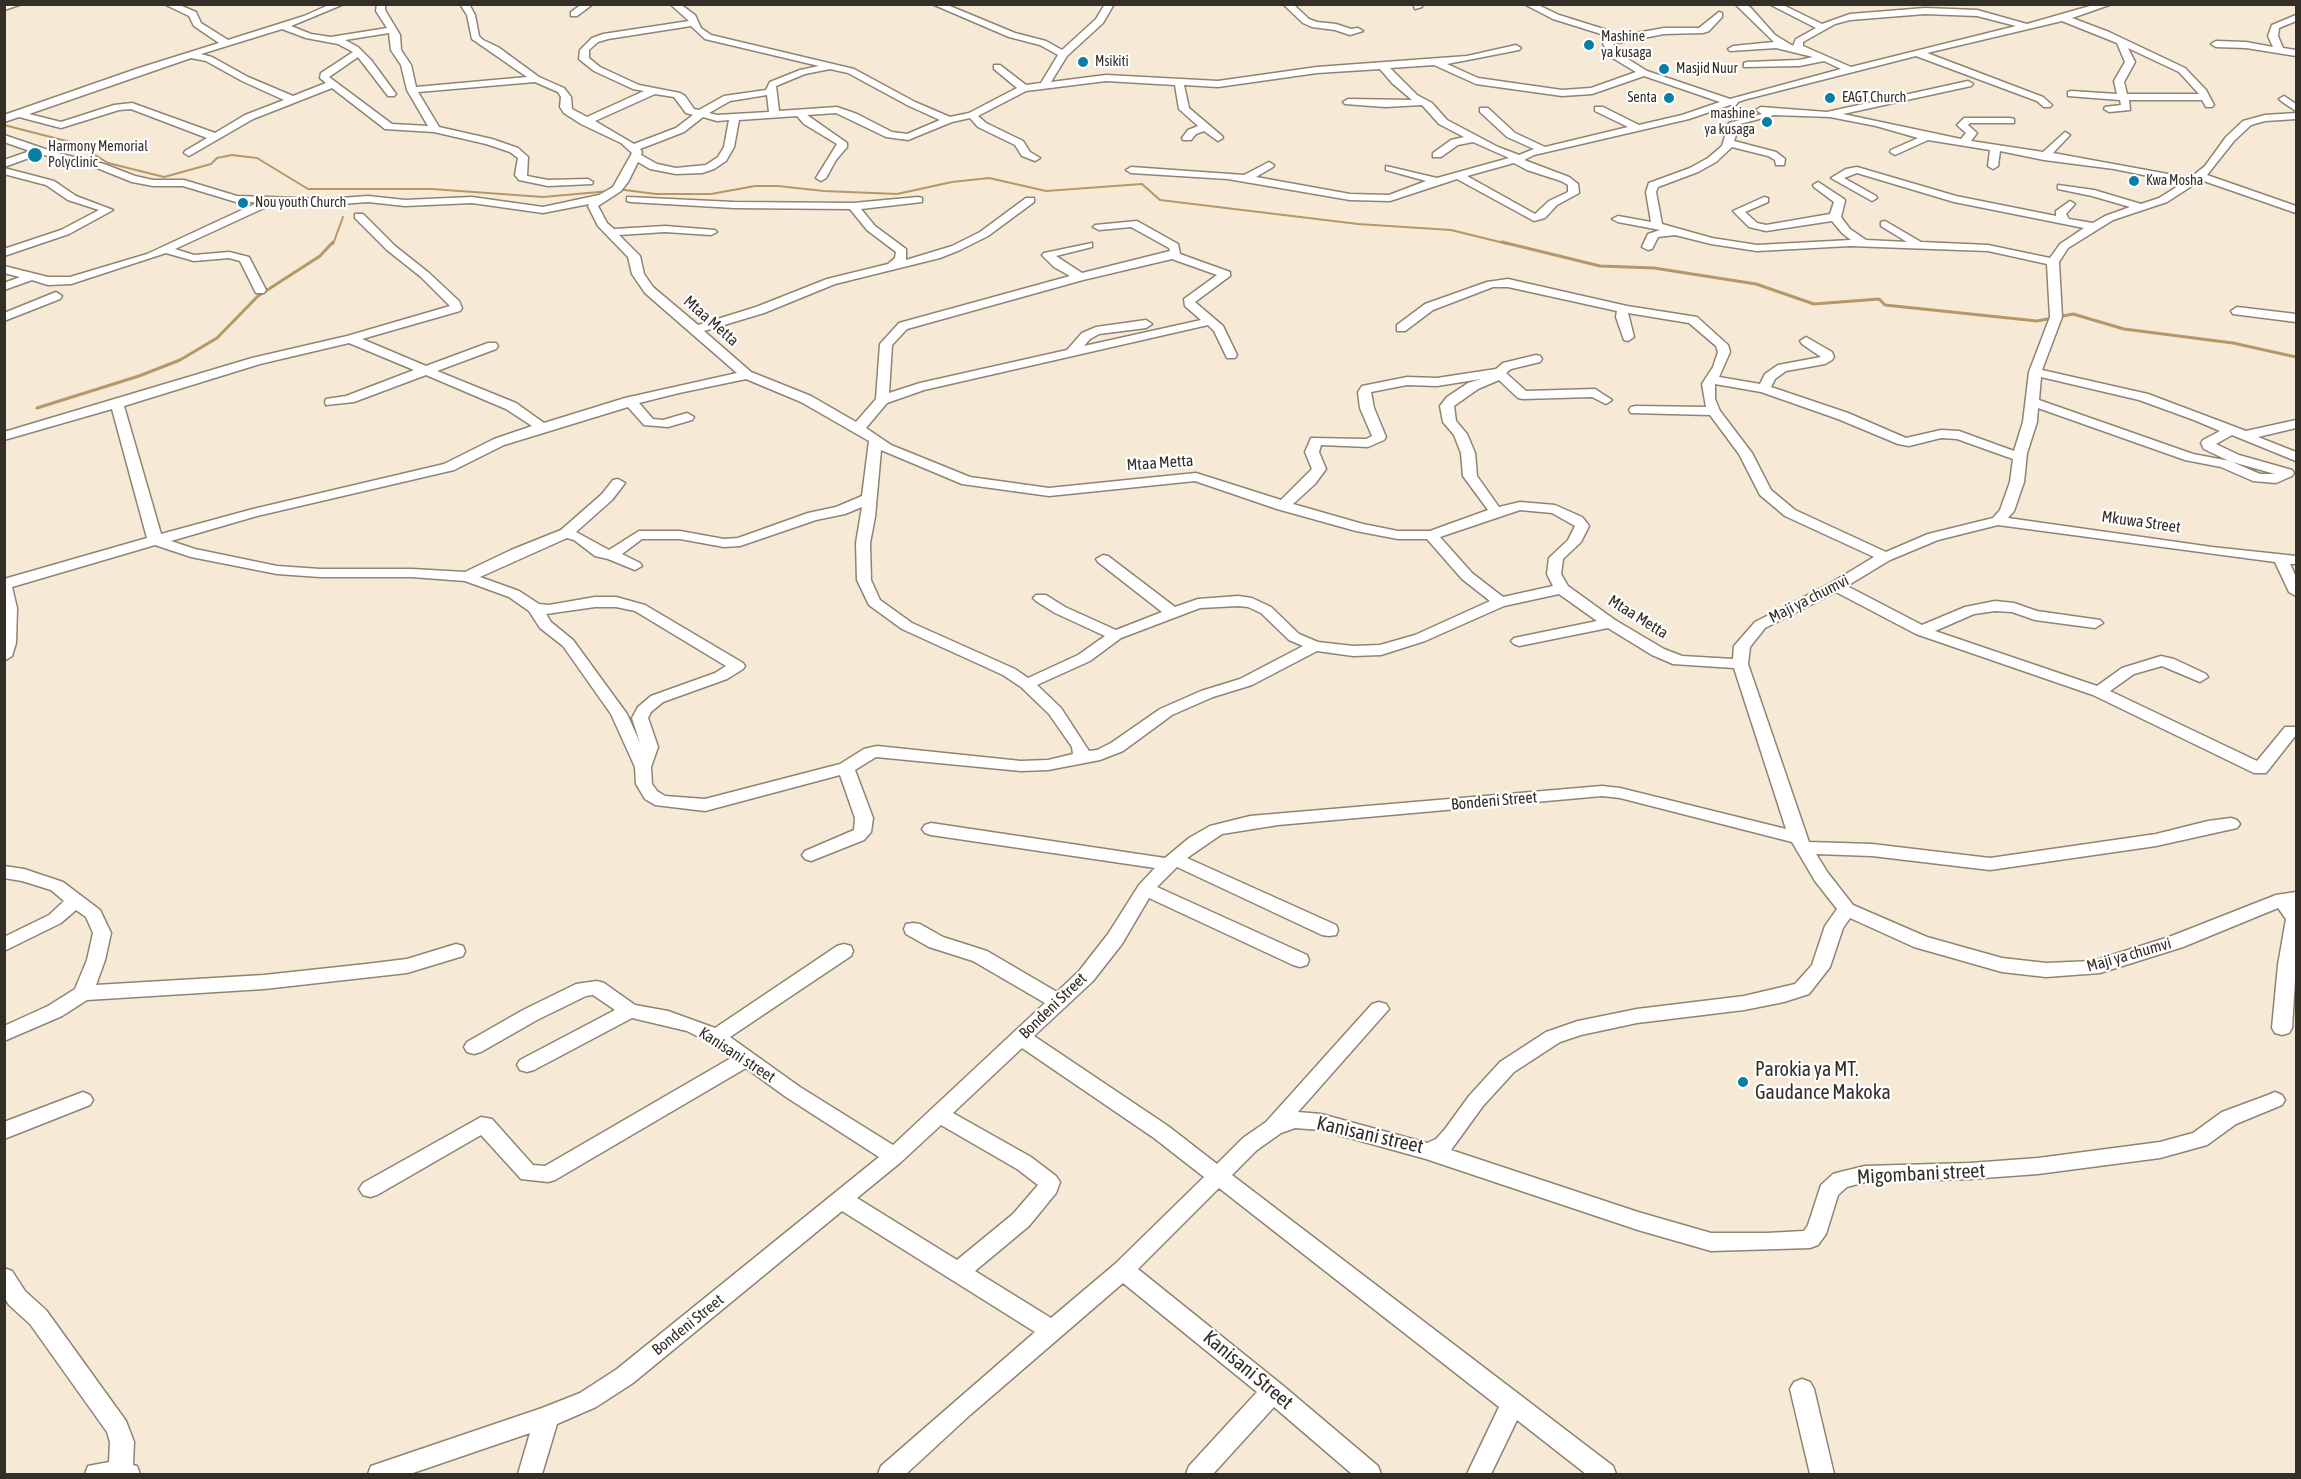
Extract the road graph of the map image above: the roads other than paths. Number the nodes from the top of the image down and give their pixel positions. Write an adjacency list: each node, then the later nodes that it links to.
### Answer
1 (18, 4): 16 (street)
2 (168, 4): 31 (street)
3 (340, 4): 23 (street)
4 (381, 4): 26 (street)
5 (464, 4): 55 (street)
6 (589, 4): 18 (street)
7 (674, 4): 22 (street)
8 (936, 4): 41 (street)
9 (1110, 4): 41 (street)
10 (1287, 4): 27 (street)
11 (1739, 4): 33 (street)
12 (1773, 4): 25 (street)
13 (2069, 4): 17 (street)
14 (2108, 4): 17 (street)
15 (1530, 5): 29 (street)
16 (4, 7)
17 (2089, 11): 20 (street)
18 (574, 14)
19 (1719, 15): 29 (street)
20 (2063, 18): 24 (street); 30 (street)
21 (2296, 18): 36 (street)
22 (696, 23): 50 (street); 63 (street)
23 (283, 26): 28 (street); 31 (street)
24 (2026, 26): 25 (street); 39 (street)
25 (1823, 28): 37 (street)
26 (390, 30): 28 (street); 62 (street)
27 (1358, 31)
28 (330, 40): 38 (street)
29 (1612, 40): 53 (street)
30 (2121, 42): 67 (street); 67 (street)
31 (225, 43): 42 (street)
32 (2216, 44): 36 (street)
33 (1784, 45): 35 (street); 37 (street)
34 (1516, 48): 45 (street)
35 (1733, 49)
36 (2279, 49): 40 (street)
37 (1800, 50): 43 (street)
38 (359, 52): 57 (street); 65 (street)
39 (1917, 53): 44 (street); 46 (street)
40 (2296, 53)
41 (1063, 54): 58 (street)
42 (191, 55): 69 (street); 80 (street)
43 (1825, 58): 48 (street); 52 (street)
44 (1890, 60): 46 (street); 52 (street)
45 (1439, 62): 49 (street); 53 (street)
46 (1949, 64): 47 (street); 73 (street)
47 (1973, 64)
48 (1747, 65)
49 (1383, 66): 54 (street); 71 (street)
50 (831, 67): 64 (street); 88 (street)
51 (997, 68): 61 (street)
52 (1851, 69): 72 (street)
53 (1644, 73): 72 (street)
54 (1280, 76): 56 (street); 60 (street)
55 (536, 79): 62 (street); 90 (street)
56 (1179, 82): 58 (street); 91 (street)
57 (333, 84): 69 (street); 93 (street)
58 (1045, 84): 61 (street)
59 (1968, 84): 84 (street)
60 (1286, 86)
61 (1024, 88): 83 (street)
62 (412, 90): 93 (street)
63 (655, 90): 82 (street); 90 (street)
64 (770, 92): 81 (street); 82 (street)
65 (391, 94)
66 (2071, 94): 67 (street)
67 (2124, 97): 75 (street)
68 (2284, 99): 74 (street)
69 (293, 100): 95 (street)
70 (1348, 102): 71 (street)
71 (1424, 102): 100 (street)
72 (1730, 103): 79 (street); 92 (street)
73 (2047, 105)
74 (2296, 108)
75 (2109, 109)
76 (1484, 110): 104 (street)
77 (1599, 110): 92 (street)
78 (800, 112): 81 (street); 88 (street); 121 (street)
79 (1772, 112): 84 (street); 102 (street)
80 (18, 114): 87 (street); 95 (street)
81 (774, 114): 86 (street)
82 (702, 115): 86 (street); 106 (street)
83 (972, 115): 88 (street); 111 (street)
84 (1827, 115): 96 (street)
85 (2296, 116): 123 (street)
86 (735, 118): 106 (street)
87 (4, 119)
88 (949, 120)
89 (2010, 121): 101 (street)
90 (585, 122): 106 (street)
91 (1205, 127): 98 (street); 99 (street)
92 (1638, 128): 104 (street)
93 (435, 129): 125 (street)
94 (2065, 135): 110 (street)
95 (215, 137): 108 (street)
96 (1927, 137): 101 (street); 107 (street)
97 (4, 138): 105 (street)
98 (1187, 138)
99 (1218, 138)
100 (1473, 139): 109 (street); 112 (street)
101 (1964, 142): 103 (street)
102 (1728, 143): 113 (street); 146 (street)
103 (1997, 147): 110 (street); 116 (street)
104 (1544, 150): 112 (street)
105 (39, 151): 114 (street); 131 (street)
106 (635, 152): 129 (street)
107 (1895, 152)
108 (189, 153)
109 (1437, 155)
110 (2044, 157): 123 (street)
111 (1035, 158)
112 (1517, 159): 120 (street); 120 (street)
113 (1780, 163)
114 (4, 164)
115 (1269, 165): 122 (street)
116 (1993, 166)
117 (1390, 168): 124 (street)
118 (1131, 170): 122 (street)
119 (4, 171): 157 (street)
120 (1458, 175): 124 (street)
121 (821, 178)
122 (1247, 178): 124 (street)
123 (2196, 179): 133 (street); 139 (street)
124 (1437, 181)
125 (588, 182)
126 (1818, 185): 142 (street)
127 (2062, 187): 139 (street)
128 (2296, 195): 133 (street)
129 (601, 198): 131 (street); 150 (street, Mtaa Metta)
130 (1872, 198): 144 (street)
131 (275, 199): 156 (street)
132 (631, 199): 138 (street)
133 (2268, 199): 140 (street)
134 (918, 200): 138 (street)
135 (1030, 200): 160 (street)
136 (1764, 200): 142 (street)
137 (2070, 204): 144 (street)
138 (853, 206): 160 (street)
139 (2143, 208): 148 (street)
140 (2296, 210)
141 (359, 216): 176 (street)
142 (1835, 217): 152 (street)
143 (1618, 219): 146 (street)
144 (2064, 220): 148 (street)
145 (1885, 224): 155 (street)
146 (1657, 226): 151 (street)
147 (1099, 227): 158 (street)
148 (2094, 227): 159 (street)
149 (711, 232): 150 (street)
150 (612, 233): 174 (street, Mtaa Metta)
151 (1678, 233): 152 (street); 154 (street)
152 (1863, 243): 155 (street)
153 (1088, 245): 163 (street)
154 (1648, 247)
155 (1919, 247): 159 (street)
156 (166, 250): 162 (street); 165 (street)
157 (4, 253)
158 (1173, 255): 163 (street); 171 (street)
159 (2053, 262): 183 (street)
160 (894, 264): 174 (street)
161 (4, 269): 162 (street)
162 (30, 277): 164 (street)
163 (1080, 277): 188 (street)
164 (4, 287)
165 (261, 290)
166 (56, 296): 169 (street)
167 (1623, 308): 173 (street); 175 (street); 186 (street)
168 (2237, 311): 170 (street)
169 (4, 317)
170 (2296, 318)
171 (1211, 321): 179 (street); 180 (street)
172 (1146, 324): 179 (street)
173 (1401, 328)
174 (695, 330): 185 (street, Mtaa Metta)
175 (1628, 337)
176 (350, 339): 182 (street); 191 (street)
177 (1806, 341): 187 (street)
178 (492, 346): 182 (street)
179 (1071, 353): 188 (street)
180 (1231, 355)
181 (1536, 358): 184 (street)
182 (424, 370): 192 (street); 198 (street)
183 (2036, 372): 193 (street); 200 (street)
184 (1501, 374): 189 (street); 208 (street); 209 (street)
185 (747, 375): 190 (street); 199 (street, Mtaa Metta)
186 (1710, 380): 187 (street); 195 (street)
187 (1764, 389): 203 (street)
188 (882, 400): 199 (street)
189 (1606, 400)
190 (630, 401): 196 (street); 198 (street)
191 (117, 402): 201 (street); 213 (street)
192 (331, 402)
193 (2032, 402): 203 (street); 205 (street)
194 (1636, 410): 195 (street)
195 (1714, 411): 215 (street)
196 (687, 417)
197 (2296, 424): 200 (street)
198 (542, 427): 213 (street)
199 (858, 429): 202 (street, Mtaa Metta)
200 (2237, 433): 204 (street); 205 (street)
201 (4, 436)
202 (876, 440): 207 (street); 208 (street, Mtaa Metta)
203 (2019, 457): 210 (street)
204 (2296, 457)
205 (2291, 473)
206 (618, 483): 211 (street)
207 (868, 499): 214 (street); 238 (street)
208 (1282, 506): 212 (street, Mtaa Metta)
209 (1496, 512): 212 (street, Mtaa Metta); 223 (street, Mtaa Metta)
210 (1998, 521): 215 (street, Maji ya chumvi); 216 (street, Mkuwa Street)
211 (566, 533): 214 (street); 220 (street)
212 (1431, 535): 226 (street)
213 (155, 540): 220 (street); 221 (street)
214 (612, 555): 219 (street)
215 (1885, 557): 222 (street, Maji ya chumvi)
216 (2280, 558): 218 (street, Mkuwa Street); 224 (street)
217 (1103, 559): 228 (street)
218 (2296, 560)
219 (635, 566)
220 (467, 577): 227 (street)
221 (5, 584): 235 (street)
222 (1836, 586): 231 (street); 236 (street, Maji ya chumvi)
223 (1563, 589): 226 (street); 229 (street, Mtaa Metta)
224 (2296, 592)
225 (1041, 597): 232 (street)
226 (1500, 602): 234 (street)
227 (535, 608): 242 (street); 242 (street)
228 (1172, 612): 232 (street); 234 (street)
229 (1610, 623): 233 (street); 236 (street, Mtaa Metta)
230 (2095, 623): 231 (street)
231 (1921, 631): 239 (street)
232 (1116, 635): 238 (street)
233 (1519, 641)
234 (1315, 646): 241 (street)
235 (4, 656)
236 (1740, 664): 246 (street, Maji ya chumvi)
237 (2200, 677): 239 (street)
238 (1027, 684): 241 (street)
239 (2099, 692): 240 (street)
240 (2291, 731)
241 (1082, 757): 243 (street)
242 (643, 767): 243 (street)
243 (846, 768): 247 (street)
244 (2231, 824): 246 (street, Bondeni Street)
245 (931, 829): 248 (street)
246 (1800, 843): 248 (street, Bondeni Street); 253 (street, Maji ya chumvi)
247 (811, 855)
248 (1172, 862): 250 (street, Bondeni Street); 255 (street)
249 (4, 872): 251 (street)
250 (1145, 889): 259 (street); 261 (street, Bondeni Street)
251 (76, 899): 256 (street); 260 (street)
252 (2289, 899): 253 (street, Maji ya chumvi); 264 (street)
253 (1847, 909): 276 (street, Kanisani street)
254 (914, 929): 261 (street)
255 (1329, 930)
256 (4, 945)
257 (456, 951): 260 (street)
258 (844, 951): 266 (street)
259 (1300, 960)
260 (83, 993): 265 (street)
261 (1058, 1002): 267 (street, Bondeni Street)
262 (1380, 1009): 274 (street)
263 (630, 1011): 266 (street, Kanisani street); 268 (street, Kanisani street); 270 (street)
264 (2282, 1028)
265 (4, 1034)
266 (716, 1037): 269 (street, Kanisani street)
267 (1021, 1037): 273 (street, Bondeni Street); 278 (street)
268 (474, 1047)
269 (746, 1059): 277 (street, Kanisani street); 279 (street)
270 (527, 1065)
271 (83, 1100): 275 (street)
272 (2275, 1100): 276 (street, Migombani street)
273 (939, 1114): 277 (street, Bondeni Street); 282 (street)
274 (1274, 1127): 276 (street, Kanisani street); 278 (street, Kanisani street)
275 (4, 1131)
276 (1428, 1151)
277 (894, 1156): 280 (street, Bondeni Street)
278 (1218, 1176): 281 (street, Kanisani street); 287 (street)
279 (370, 1189)
280 (842, 1200): 282 (street); 288 (street, Bondeni Street)
281 (1123, 1269): 284 (street, Kanisani street); 286 (street, Kanisani Street)
282 (959, 1271): 284 (street)
283 (4, 1277): 289 (street)
284 (1053, 1331): 293 (street, Kanisani street)
285 (1802, 1389): 298 (street)
286 (1273, 1390): 294 (street); 295 (street, Kanisani Street)
287 (1513, 1403): 296 (street); 297 (street)
288 (548, 1417): 291 (street, Bondeni Street); 292 (street)
289 (125, 1473): 290 (street)
290 (97, 1474)
291 (380, 1474)
292 (530, 1474)
293 (890, 1474)
294 (1198, 1474)
295 (1369, 1474)
296 (1479, 1474)
297 (1604, 1474)
298 (1822, 1474)

